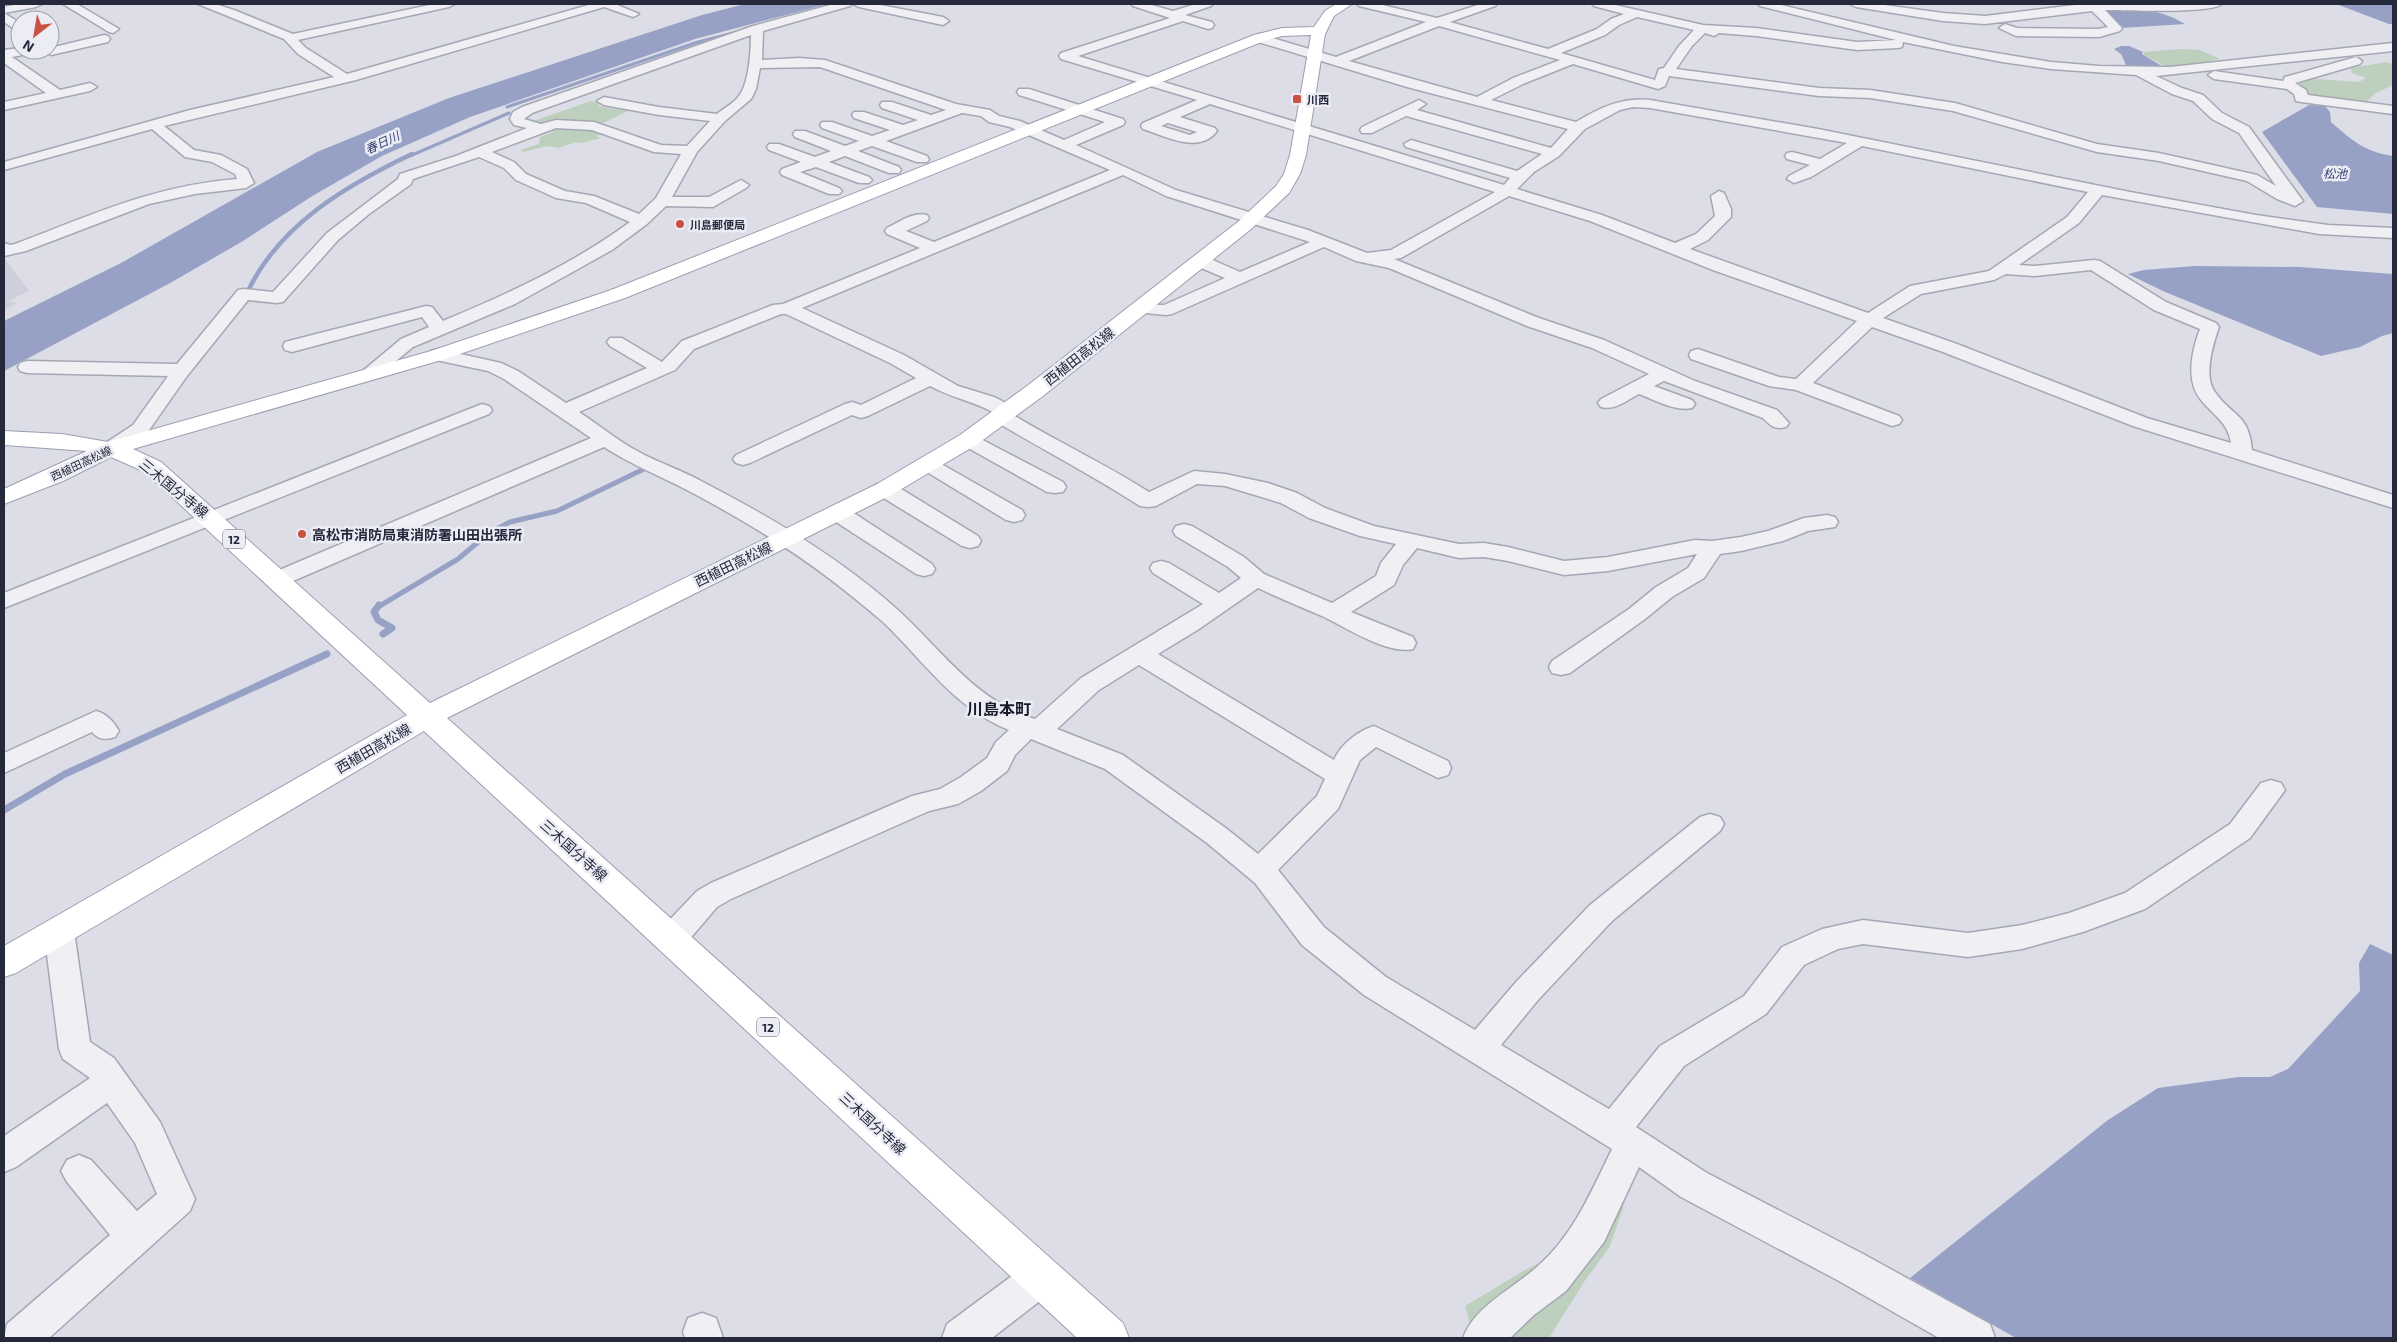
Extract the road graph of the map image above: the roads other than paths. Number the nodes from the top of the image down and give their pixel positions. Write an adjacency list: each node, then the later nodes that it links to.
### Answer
1 (36, 4): 20 (street)
2 (69, 4): 41 (street)
3 (204, 4): 34 (street)
4 (449, 4): 34 (street)
5 (604, 4): 23 (street); 52 (street)
6 (846, 4): 31 (street)
7 (859, 4): 27 (street)
8 (1137, 4): 25 (street)
9 (1207, 4): 25 (street)
10 (1346, 4): 33 (main road, 西植田高松線)
11 (1364, 4): 28 (street)
12 (1491, 4): 28 (street)
13 (1598, 4): 22 (street)
14 (1764, 4): 37 (street)
15 (1856, 4): 24 (street)
16 (2081, 4): 19 (street)
17 (2216, 4): 19 (street)
18 (1942, 5): 24 (street)
19 (2095, 7): 26 (street); 26 (street)
20 (4, 10)
21 (1681, 10): 29 (street)
22 (1636, 13): 29 (street); 43 (street)
23 (633, 14)
24 (1932, 15): 26 (street)
25 (1177, 17): 30 (street); 53 (street)
26 (1985, 20)
27 (943, 21)
28 (1438, 22): 43 (street); 47 (street)
29 (1676, 23): 32 (street)
30 (1208, 25)
31 (757, 29): 48 (street); 79 (street)
32 (1703, 29): 36 (street); 38 (street); 50 (street)
33 (1319, 30): 35 (main road, 西植田高松線); 44 (main road, 西植田高松線)
34 (292, 38): 52 (street)
35 (1259, 38): 44 (street); 53 (main road, 西植田高松線)
36 (1750, 41)
37 (1925, 42): 38 (street); 42 (street)
38 (1868, 47): 42 (street)
39 (2393, 47): 40 (street)
40 (2374, 49): 49 (street); 55 (street)
41 (60, 51)
42 (1973, 52): 49 (street)
43 (1550, 53): 46 (street)
44 (1314, 54): 47 (street); 80 (main road, 西植田高松線)
45 (4, 56): 58 (street)
46 (1573, 59): 54 (street); 62 (street)
47 (1337, 61): 62 (street)
48 (754, 64): 67 (street); 71 (street)
49 (2173, 70): 55 (street)
50 (1668, 72): 54 (street); 114 (street)
51 (2141, 72): 114 (street)
52 (344, 78): 74 (street)
53 (1149, 83): 60 (street); 63 (main road, 西植田高松線)
54 (1658, 85): 64 (street)
55 (2291, 86): 68 (street)
56 (90, 87): 58 (street)
57 (1024, 92): 63 (street)
58 (57, 94): 66 (street)
59 (1400, 94): 69 (street)
60 (1208, 100): 72 (street); 80 (street)
61 (604, 101): 71 (street)
62 (1477, 102): 78 (street)
63 (1082, 103): 82 (main road, 西植田高松線); 89 (street)
64 (1652, 103): 78 (street); 86 (street)
65 (887, 105): 73 (street)
66 (4, 106)
67 (961, 109): 73 (street); 82 (street)
68 (2393, 110)
69 (1405, 111): 76 (street); 83 (street)
70 (859, 115): 81 (street)
71 (720, 118): 91 (street)
72 (1167, 118)
73 (933, 120): 81 (street)
74 (155, 125): 102 (street); 122 (street)
75 (827, 125): 85 (street)
76 (1451, 125): 88 (street); 94 (street)
77 (1509, 126): 87 (street)
78 (1578, 127): 87 (street)
79 (541, 128): 91 (street); 93 (street)
80 (1302, 128): 95 (street); 116 (main road, 西植田高松線)
81 (904, 130): 85 (street)
82 (1029, 130): 89 (street); 131 (main road, 西植田高松線)
83 (1368, 130)
84 (800, 134): 92 (street)
85 (875, 141): 92 (street); 97 (street)
86 (1860, 141): 101 (street); 109 (street)
87 (1566, 143): 94 (street)
88 (1411, 144): 95 (street); 105 (street)
89 (1064, 145): 104 (street)
90 (774, 147): 99 (street)
91 (691, 150): 113 (street)
92 (846, 151): 99 (street); 103 (street)
93 (480, 152): 117 (street); 137 (street)
94 (1553, 153): 100 (street)
95 (1388, 156): 111 (street)
96 (1792, 156): 101 (street)
97 (922, 159)
98 (1514, 159): 100 (street)
99 (816, 162): 107 (street); 110 (street)
100 (1533, 164): 105 (street)
101 (1823, 164): 106 (street)
102 (4, 166)
103 (894, 170)
104 (1123, 170): 116 (street); 121 (street)
105 (1518, 176): 111 (street)
106 (1794, 179)
107 (864, 180)
108 (741, 185): 113 (street)
109 (2098, 190): 118 (street); 126 (street)
110 (834, 191)
111 (1508, 191): 123 (street); 124 (street)
112 (1719, 196): 123 (street)
113 (662, 201): 117 (street)
114 (2295, 201): 118 (street)
115 (922, 218): 121 (street)
116 (1252, 219): 120 (street); 125 (main road, 西植田高松線)
117 (641, 221): 131 (street)
118 (2335, 229): 119 (street)
119 (2393, 233)
120 (1325, 241): 124 (street); 127 (street)
121 (932, 247): 129 (street)
122 (4, 248)
123 (1676, 249): 130 (street)
124 (1394, 259): 138 (street)
125 (1200, 261): 127 (street); 128 (main road, 西植田高松線)
126 (2002, 269): 130 (street); 156 (street)
127 (1240, 278): 128 (street)
128 (1140, 308): 149 (main road, 西植田高松線)
129 (785, 309): 136 (street); 140 (street)
130 (1870, 319): 142 (street); 156 (street)
131 (439, 342): 133 (street); 139 (main road, 西植田高松線); 139 (street); 148 (street)
132 (616, 342): 136 (street)
133 (292, 346)
134 (1698, 355): 141 (street)
135 (27, 367): 137 (street)
136 (661, 369): 148 (street)
137 (182, 370): 155 (street)
138 (1663, 374): 143 (street); 145 (street)
139 (367, 375): 155 (main road, 西植田高松線)
140 (930, 378): 149 (street); 157 (street)
141 (1776, 382): 142 (street); 145 (street)
142 (1800, 385): 150 (street)
143 (1638, 387): 144 (street); 146 (street)
144 (1685, 404)
145 (1749, 406): 151 (street)
146 (1638, 409)
147 (482, 410): 165 (street)
148 (565, 411): 153 (street)
149 (1003, 414): 154 (main road, 西植田高松線); 170 (street)
150 (1892, 420)
151 (1779, 423)
152 (4, 438): 155 (main road, 三木国分寺線 / 12)
153 (606, 439): 168 (street); 174 (street)
154 (968, 440): 158 (main road, 西植田高松線); 159 (street)
155 (111, 448): 161 (main road, 西植田高松線); 165 (main road, 三木国分寺線 / 12)
156 (2242, 454): 162 (street)
157 (743, 459)
158 (929, 465): 160 (main road, 西植田高松線); 164 (street)
159 (1055, 487)
160 (885, 489): 163 (main road, 西植田高松線); 169 (street)
161 (4, 497)
162 (2393, 502)
163 (838, 512): 168 (main road, 西植田高松線); 173 (street)
164 (1014, 515)
165 (210, 517): 174 (main road, 三木国分寺線 / 12); 176 (street)
166 (1828, 522): 171 (street)
167 (1184, 531): 175 (street)
168 (786, 538): 182 (main road, 西植田高松線); 183 (street)
169 (970, 541)
170 (1411, 541): 171 (street); 178 (street)
171 (1712, 548): 181 (street)
172 (1161, 568): 177 (street)
173 (924, 569)
174 (278, 579): 182 (main road, 三木国分寺線 / 12)
175 (1256, 579): 177 (street); 178 (street)
176 (4, 601)
177 (1220, 604): 180 (street)
178 (1333, 612): 179 (street)
179 (1404, 643)
180 (1140, 654): 183 (street); 187 (street)
181 (1561, 667)
182 (428, 716): 191 (main road, 西植田高松線); 192 (main road, 三木国分寺線 / 12)
183 (1034, 728): 190 (street); 192 (street)
184 (106, 731): 185 (street)
185 (4, 764)
186 (1438, 768): 187 (street)
187 (1340, 776): 190 (street)
188 (2271, 790): 196 (street)
189 (1710, 824): 194 (street)
190 (1260, 871): 194 (street)
191 (59, 931): 193 (main road, 西植田高松線); 195 (street)
192 (671, 939): 200 (main road, 三木国分寺線 / 12)
193 (4, 963)
194 (1480, 1047): 196 (street)
195 (112, 1081): 197 (street); 199 (street)
196 (1623, 1136): 204 (street); 205 (street)
197 (4, 1156)
198 (79, 1171): 199 (street)
199 (135, 1237): 201 (street)
200 (1041, 1277): 202 (street); 203 (main road, 三木国分寺線 / 12)
201 (21, 1338)
202 (961, 1338)
203 (1108, 1338)
204 (1482, 1338)
205 (1976, 1338)

